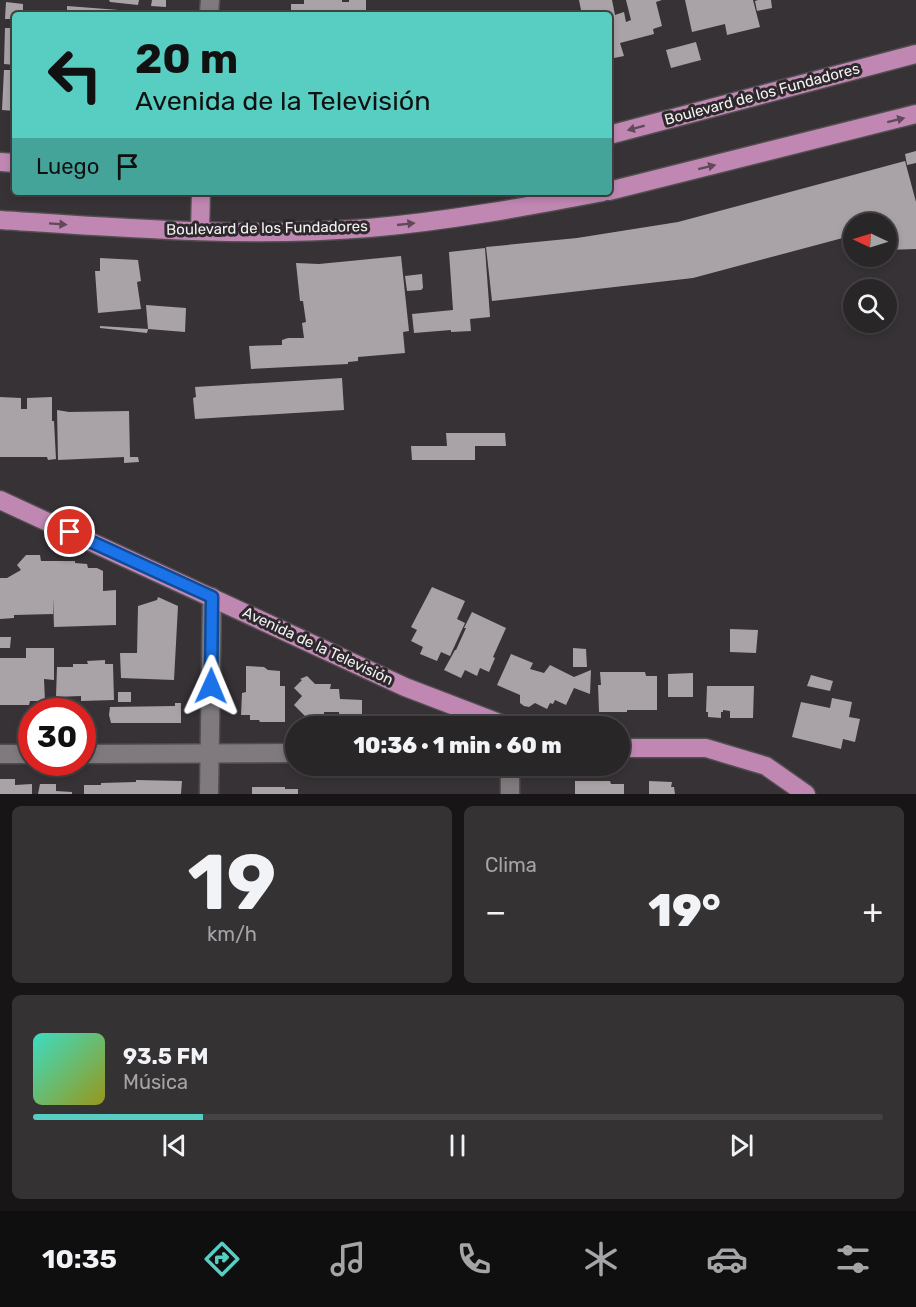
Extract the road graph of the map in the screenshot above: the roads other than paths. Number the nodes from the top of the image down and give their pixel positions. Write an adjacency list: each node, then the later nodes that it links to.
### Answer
1 (916, 54): 3 (main road, Boulevard de los Fundadores, one-way to 3)
2 (916, 114): 4 (main road, one-way to 2)
3 (612, 134)
4 (612, 190)
5 (201, 195): 8 (main road)
6 (587, 195): 8 (main road, Boulevard de los Fundadores, one-way to 6)
7 (0, 220): 8 (main road, Boulevard de los Fundadores, one-way to 8)
8 (200, 231)
9 (0, 500): 10 (main road, Avenida de la Televisión)
10 (212, 597): 11 (main road, Avenida de la Televisión); 13 (street)
11 (481, 716)
12 (630, 748): 21 (main road)
13 (210, 753): 14 (street); 17 (street); 19 (street)
14 (285, 753)
15 (0, 754): 16 (street)
16 (18, 754)
17 (96, 754)
18 (510, 776): 20 (street)
19 (209, 794)
20 (510, 794)
21 (806, 794)

